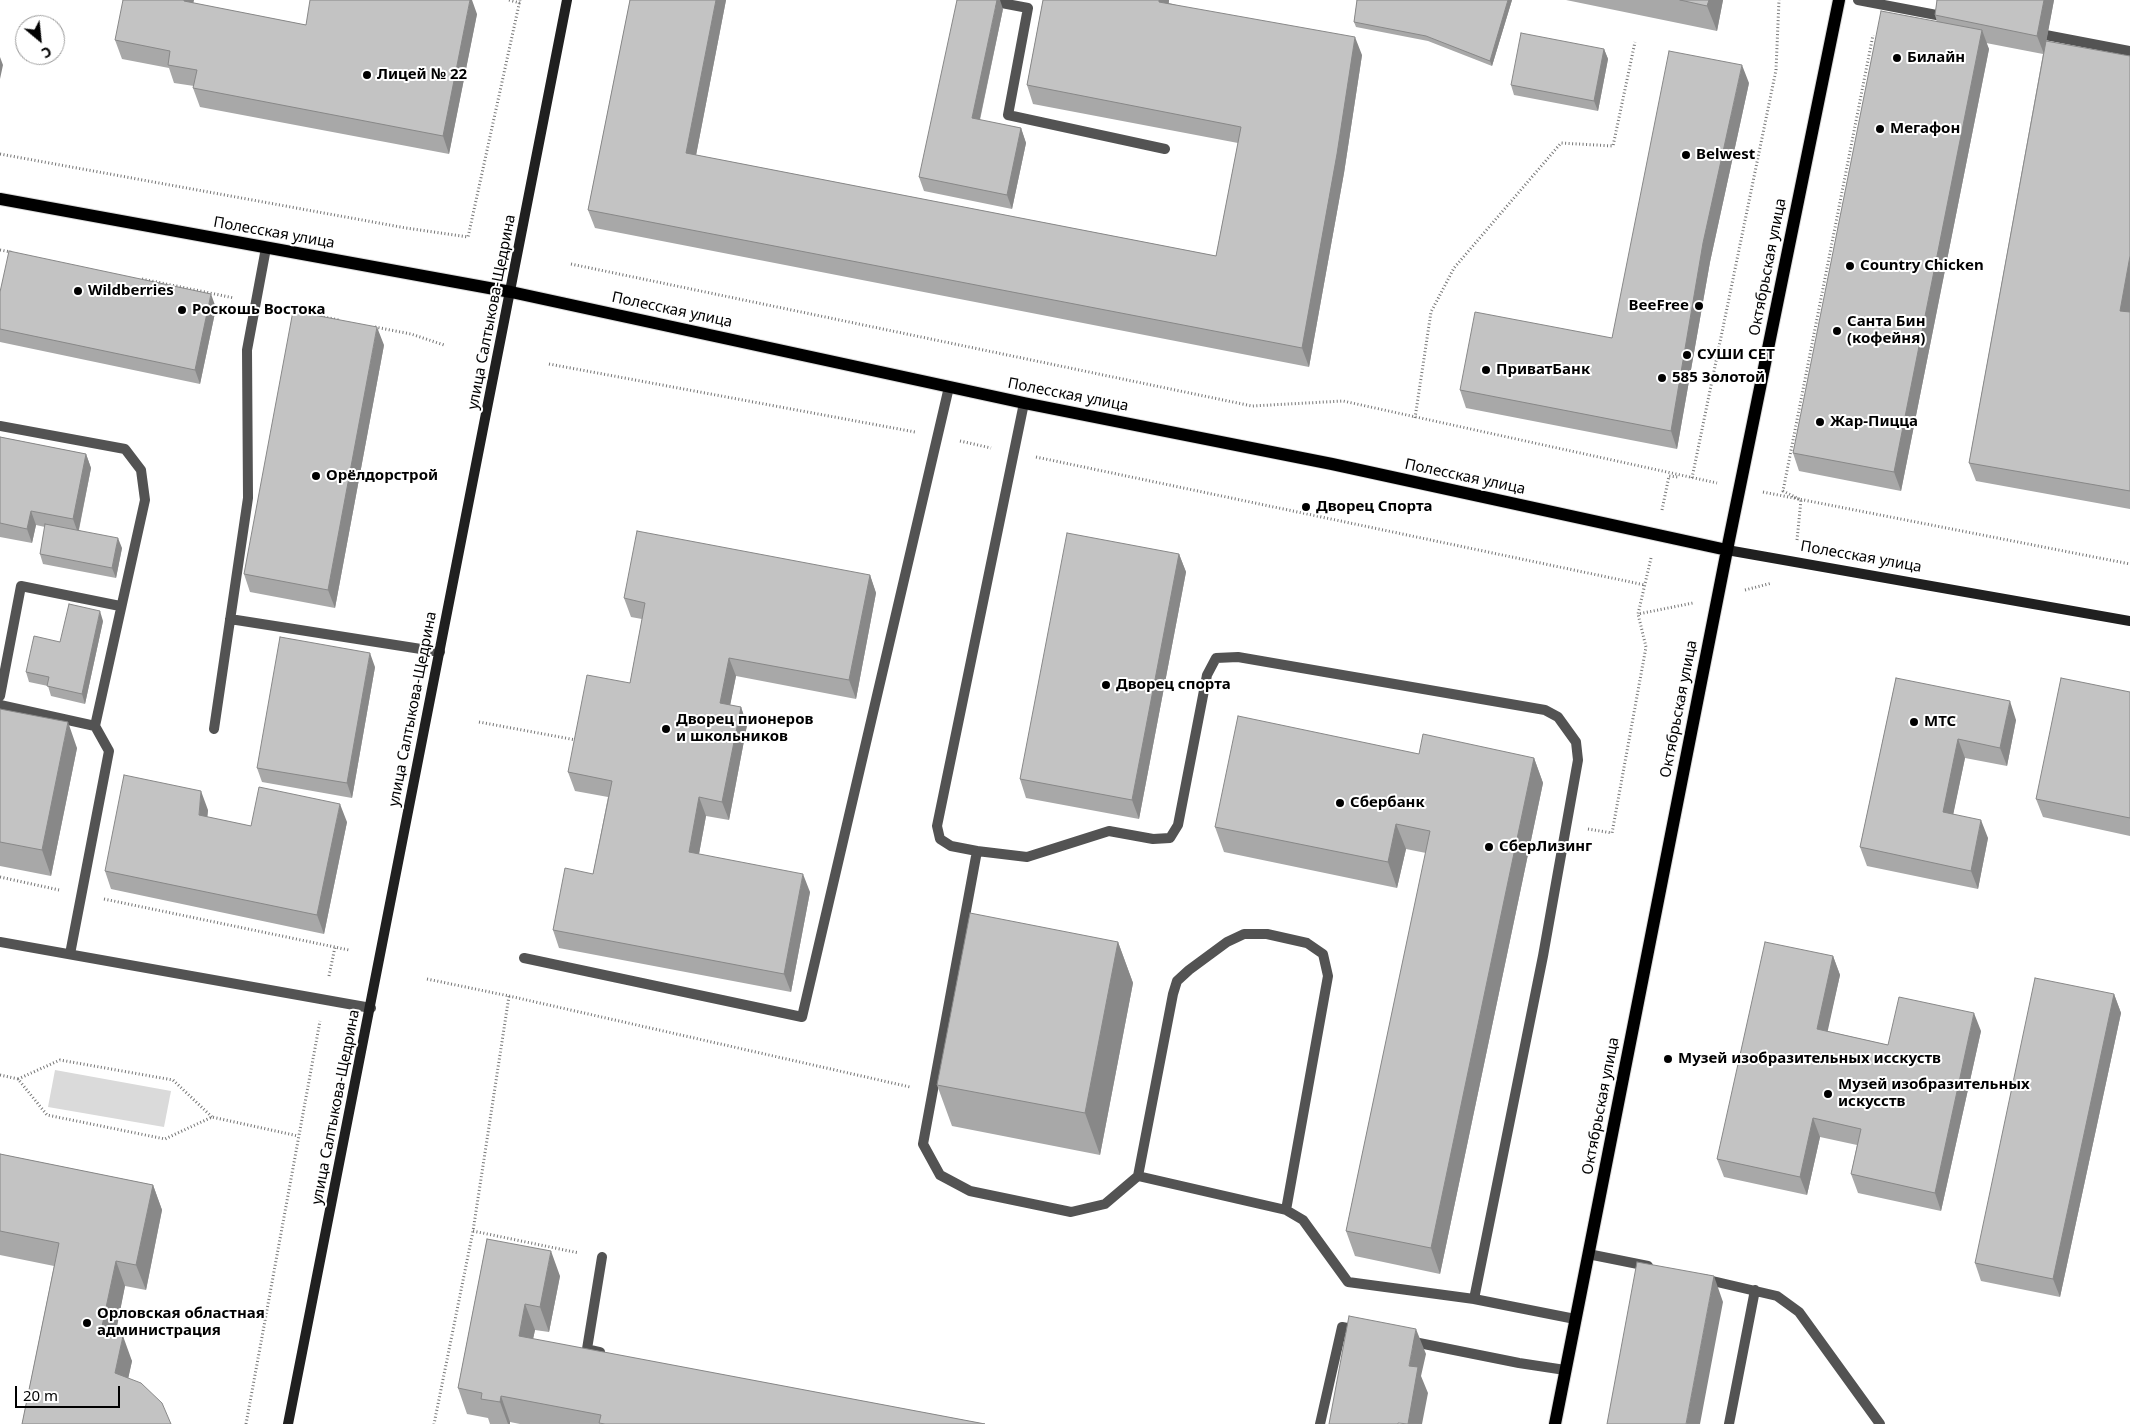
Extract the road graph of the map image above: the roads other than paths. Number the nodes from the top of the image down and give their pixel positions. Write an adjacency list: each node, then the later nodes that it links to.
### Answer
1 (568, 0): 11 (street, улица Салтыкова-Щедрина)
2 (986, 0): 8 (street)
3 (1839, 0): 15 (main road, Октябрьская улица)
4 (1858, 0): 5 (street)
5 (1957, 19)
6 (2024, 31): 7 (street)
7 (2130, 52)
8 (1165, 149)
9 (0, 199): 10 (main road, Полесская улица)
10 (266, 248): 11 (main road, Полесская улица); 17 (street)
11 (511, 292): 12 (main road, Полесская улица); 19 (street, улица Салтыкова-Щедрина)
12 (949, 387): 13 (main road, Полесская улица); 27 (street)
13 (1024, 403): 15 (main road, Полесская улица); 24 (street)
14 (0, 426): 16 (street)
15 (1727, 550): 18 (street, Полесская улица); 31 (main road, Октябрьская улица)
16 (120, 606): 20 (street); 22 (street)
17 (230, 619): 19 (street); 23 (street)
18 (2130, 621)
19 (440, 652): 28 (street, улица Салтыкова-Щедрина)
20 (0, 696)
21 (0, 705): 22 (street)
22 (95, 726): 26 (street)
23 (214, 729)
24 (977, 851): 29 (street); 36 (street)
25 (0, 942): 26 (street)
26 (70, 954): 28 (street)
27 (524, 958)
28 (371, 1008): 42 (street, улица Салтыкова-Щедрина)
29 (1138, 1176): 30 (street); 30 (street)
30 (1286, 1210): 36 (street)
31 (1588, 1254): 33 (street); 37 (main road, Октябрьская улица)
32 (602, 1257): 40 (street)
33 (1663, 1270)
34 (1690, 1276): 35 (street)
35 (1755, 1290): 45 (street); 46 (street)
36 (1474, 1299): 37 (street)
37 (1575, 1319): 41 (main road, Октябрьская улица)
38 (1371, 1333): 43 (street)
39 (1400, 1339): 41 (street)
40 (606, 1353)
41 (1565, 1370): 44 (main road, Октябрьская улица)
42 (288, 1424)
43 (1320, 1424)
44 (1555, 1424)
45 (1729, 1424)
46 (1880, 1424)

